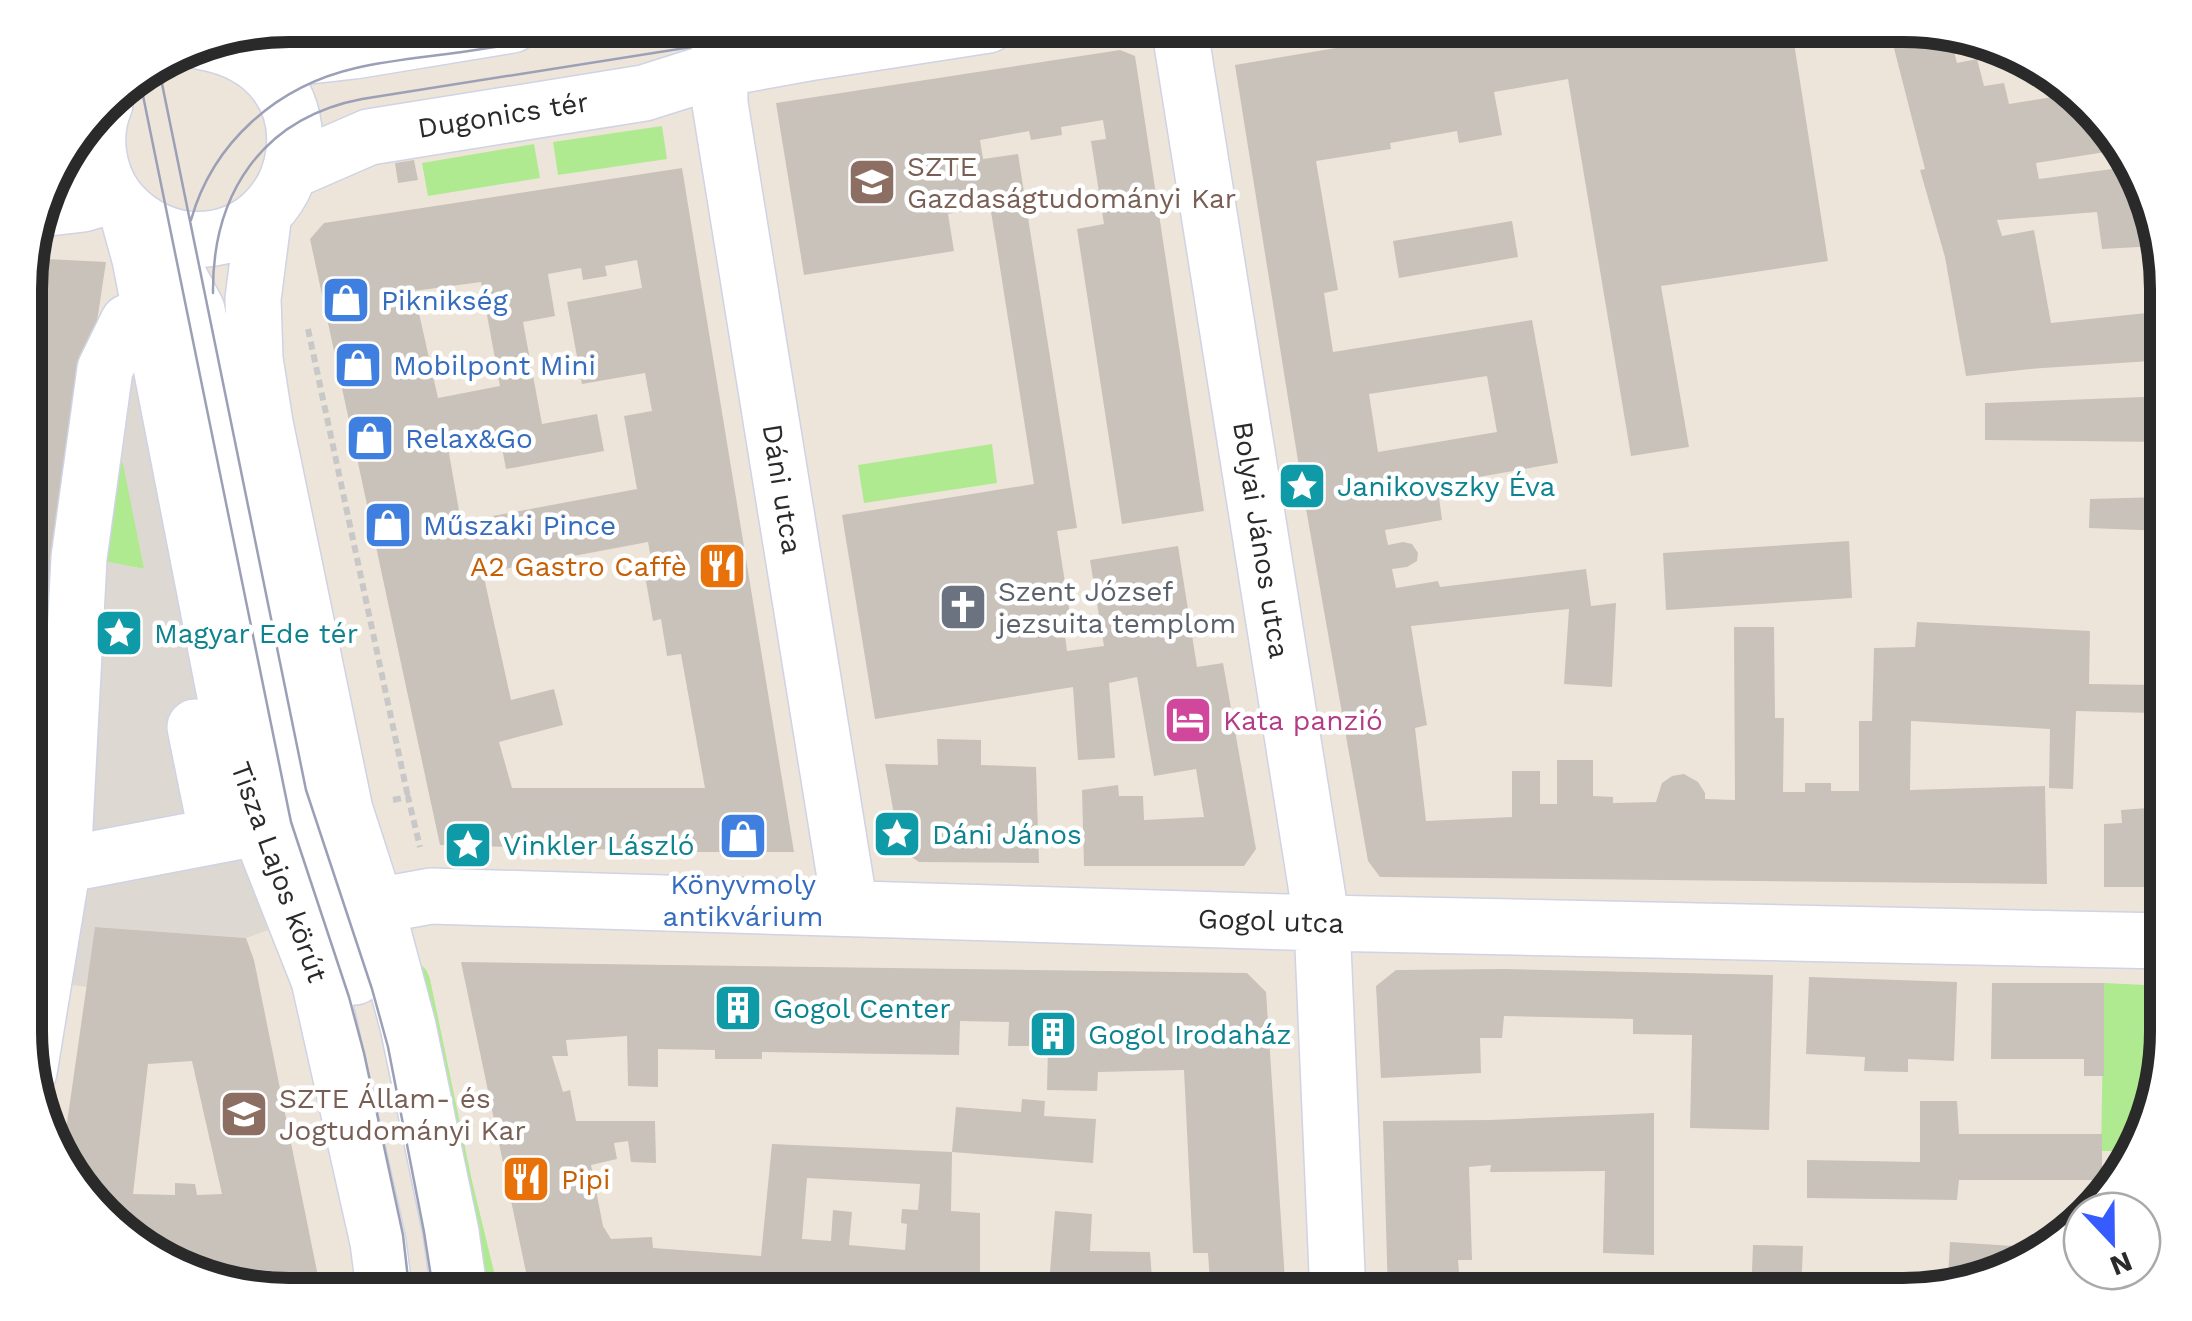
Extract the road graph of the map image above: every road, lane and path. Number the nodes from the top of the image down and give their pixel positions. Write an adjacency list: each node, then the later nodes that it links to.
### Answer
1 (409, 42): 5 (street)
2 (878, 42): 4 (street, Dugonics tér)
3 (1182, 42): 18 (street, Bolyai János utca)
4 (719, 47): 8 (street, Dugonics tér); 17 (street, Dáni utca)
5 (244, 48)
6 (230, 50): 8 (street, Tisza Lajos körút)
7 (98, 134): 10 (street)
8 (277, 192): 10 (street, Dugonics tér); 16 (street, Tisza Lajos körút)
9 (57, 207): 10 (street)
10 (131, 212): 21 (street, Tisza Lajos körút); 22 (street, Tisza Lajos körút)
11 (305, 314): 12 (path)
12 (408, 797): 13 (path); 14 (path)
13 (391, 801)
14 (422, 854)
15 (45, 864): 15 (street); 20 (street)
16 (376, 906): 17 (street, Gogol utca); 21 (street, Tisza Lajos körút); 24 (street, Tisza Lajos körút)
17 (850, 908): 18 (street, Gogol utca)
18 (1322, 923): 19 (street, Gogol utca); 25 (street, Bolyai János utca)
19 (2149, 941)
20 (42, 993)
21 (376, 1050): 23 (street, Tisza Lajos körút)
22 (383, 1278)
23 (420, 1278)
24 (457, 1278)
25 (1337, 1278)

